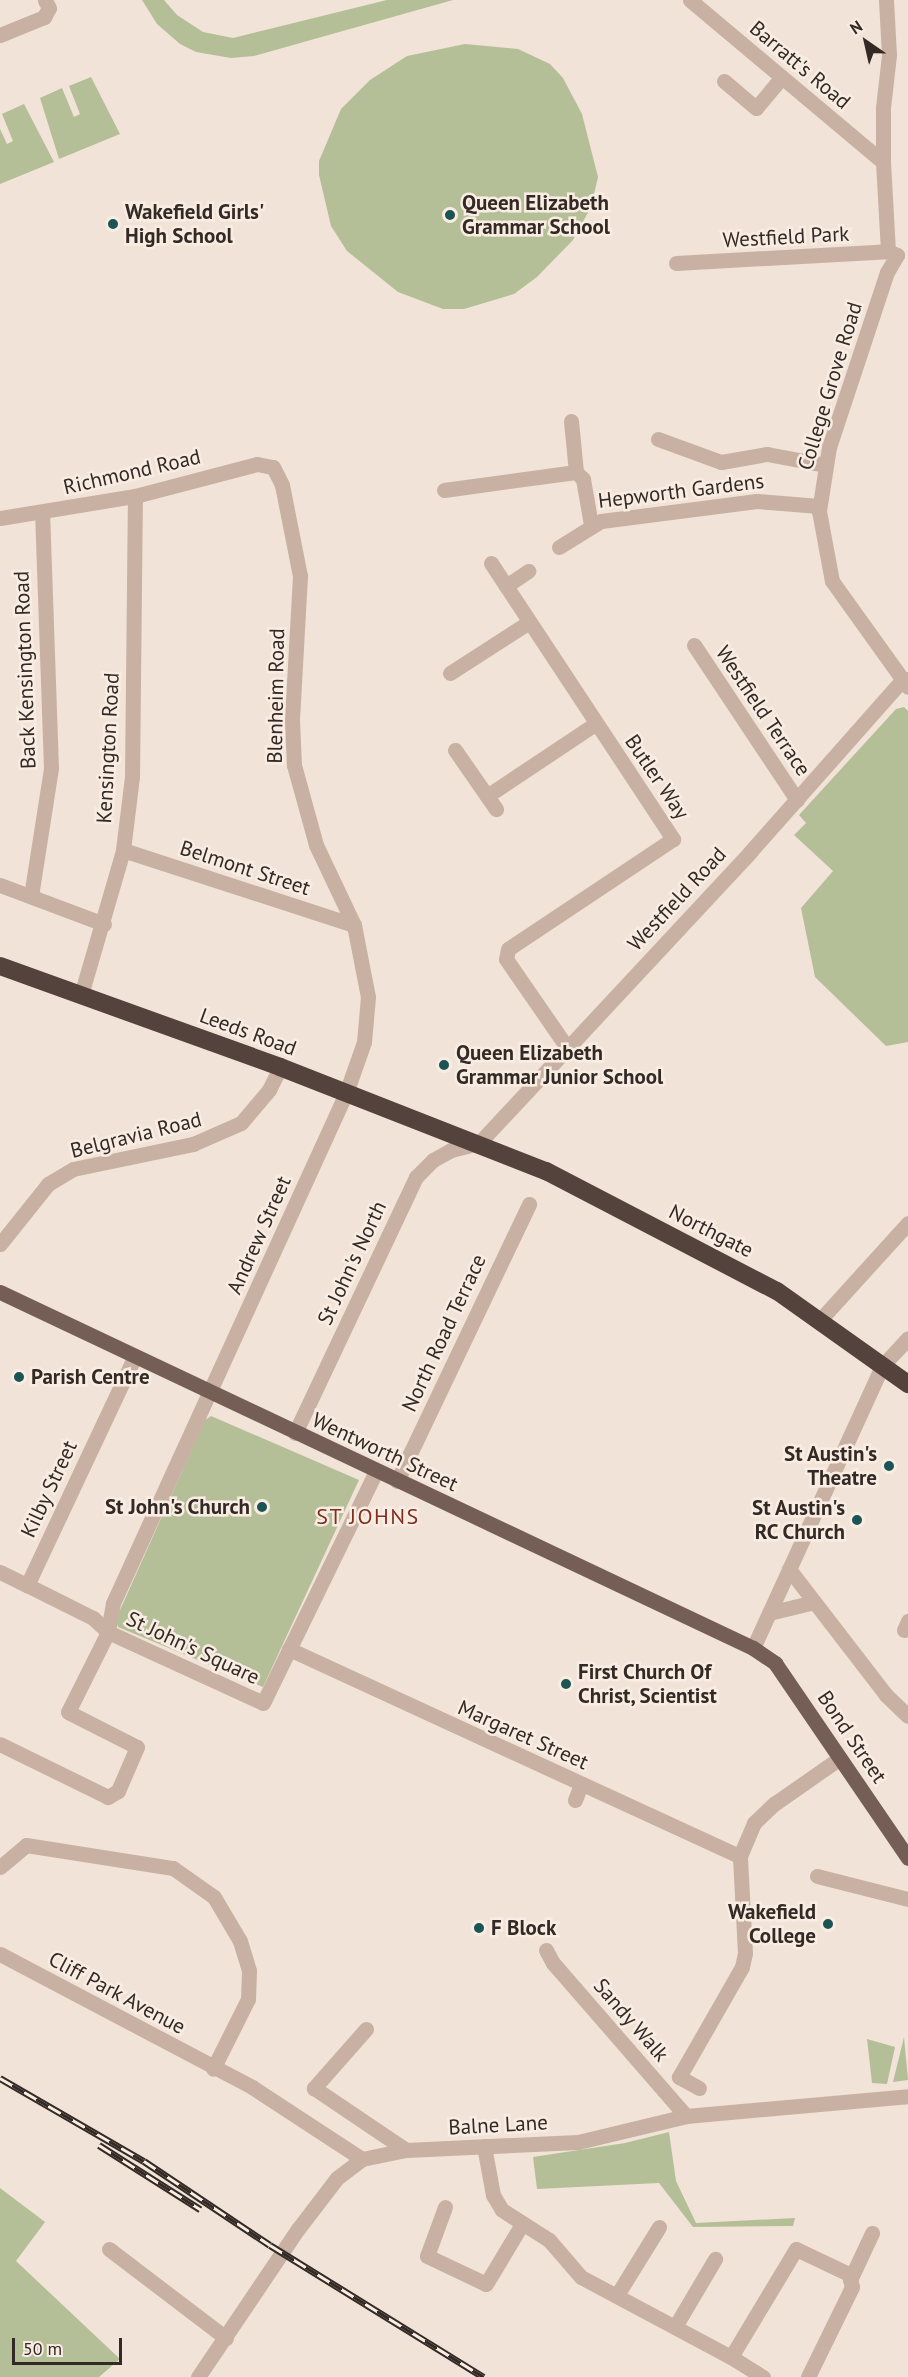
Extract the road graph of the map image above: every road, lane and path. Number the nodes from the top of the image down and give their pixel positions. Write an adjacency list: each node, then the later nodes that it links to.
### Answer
1 (45, 0): 4 (street)
2 (690, 0): 5 (street, Barratt's Road)
3 (886, 0): 7 (street)
4 (0, 34)
5 (782, 77): 6 (street); 7 (street, Barratt's Road)
6 (724, 81)
7 (883, 162): 8 (street)
8 (898, 252): 9 (street, Westfield Park); 12 (street, College Grove Road)
9 (676, 263)
10 (571, 421): 14 (street)
11 (658, 439): 12 (street)
12 (825, 465): 17 (street, College Grove Road)
13 (273, 467): 16 (street, Richmond Road); 38 (street, Blenheim Road)
14 (576, 472): 15 (street, Hepworth Gardens); 20 (street, Hepworth Gardens)
15 (444, 490)
16 (135, 496): 18 (street, Richmond Road); 34 (street, Kensington Road)
17 (819, 506): 20 (street, Hepworth Gardens); 28 (street, College Grove Road)
18 (42, 513): 19 (street, Richmond Road); 36 (street, Back Kensington Road)
19 (0, 518)
20 (591, 525): 21 (street)
21 (559, 547)
22 (491, 563): 24 (street, Butler Way)
23 (528, 571): 24 (street)
24 (506, 586): 25 (street, Butler Way)
25 (529, 622): 27 (street); 29 (street, Butler Way)
26 (694, 645): 32 (street, Westfield Terrace)
27 (450, 673)
28 (906, 682): 32 (street, Westfield Road)
29 (595, 724): 31 (street); 41 (street, Butler Way)
30 (455, 750): 31 (street)
31 (487, 796): 33 (street)
32 (797, 800): 41 (street, Westfield Road)
33 (496, 809)
34 (123, 850): 37 (street, Kensington Road); 38 (street, Belmont Street)
35 (0, 885): 36 (street)
36 (31, 897): 37 (street)
37 (104, 924): 40 (street, Kensington Road)
38 (354, 925): 43 (street, Blenheim Road)
39 (0, 966): 40 (highway, Leeds Road)
40 (81, 996): 42 (highway, Leeds Road)
41 (568, 1049): 44 (street, Westfield Road)
42 (280, 1067): 43 (highway, Leeds Road); 47 (street, Belgravia Road)
43 (346, 1093): 44 (highway, Leeds Road); 54 (street, Andrew Street)
44 (478, 1143): 49 (highway, Northgate); 55 (street, St John's North)
45 (529, 1204): 57 (street, North Road Terrace)
46 (908, 1223): 49 (street)
47 (0, 1244)
48 (0, 1292): 51 (main road, Wentworth Street)
49 (820, 1320): 52 (highway, Northgate)
50 (908, 1338): 52 (street)
51 (134, 1358): 54 (main road, Wentworth Street); 60 (street, Kilby Street)
52 (882, 1366): 53 (highway, Northgate); 58 (street)
53 (908, 1384)
54 (211, 1394): 55 (main road, Wentworth Street); 63 (street, St John's Square)
55 (295, 1433): 56 (main road, Wentworth Street)
56 (376, 1472): 57 (main road, Wentworth Street); 65 (street, St John's Square)
57 (398, 1481): 64 (main road, Wentworth Street)
58 (789, 1569): 61 (street); 62 (street)
59 (0, 1572): 60 (street)
60 (27, 1585): 63 (street)
61 (814, 1602): 62 (street); 66 (street)
62 (769, 1613): 64 (street)
63 (108, 1632): 65 (street, St John's Square); 67 (street)
64 (753, 1648): 68 (main road, Bond Street)
65 (289, 1649): 69 (street, Margaret Street)
66 (908, 1716)
67 (0, 1744)
68 (840, 1758): 71 (street); 72 (main road, Bond Street)
69 (581, 1784): 70 (street); 71 (street, Margaret Street)
70 (575, 1800)
71 (740, 1856): 80 (street)
72 (908, 1858)
73 (0, 1867): 79 (street)
74 (817, 1876): 75 (street)
75 (908, 1899)
76 (546, 1950): 82 (street, Sandy Walk)
77 (0, 1954): 79 (street, Cliff Park Avenue)
78 (366, 2029): 84 (street)
79 (213, 2069): 85 (street, Cliff Park Avenue)
80 (699, 2088)
81 (908, 2096): 82 (street, Balne Lane)
82 (686, 2116): 83 (street, Balne Lane)
83 (484, 2146): 84 (street, Balne Lane); 87 (street)
84 (406, 2150): 85 (street, Balne Lane)
85 (362, 2159): 95 (street, Balne Lane)
86 (445, 2207): 87 (street)
87 (522, 2224): 93 (street)
88 (659, 2227): 93 (street)
89 (872, 2233): 92 (street)
90 (109, 2249): 95 (street)
91 (715, 2259): 94 (street)
92 (850, 2280): 96 (street); 99 (street)
93 (617, 2295): 94 (street)
94 (676, 2325): 96 (street)
95 (226, 2338): 97 (street, Balne Lane)
96 (731, 2357): 98 (street)
97 (198, 2377)
98 (763, 2377)
99 (808, 2377)

